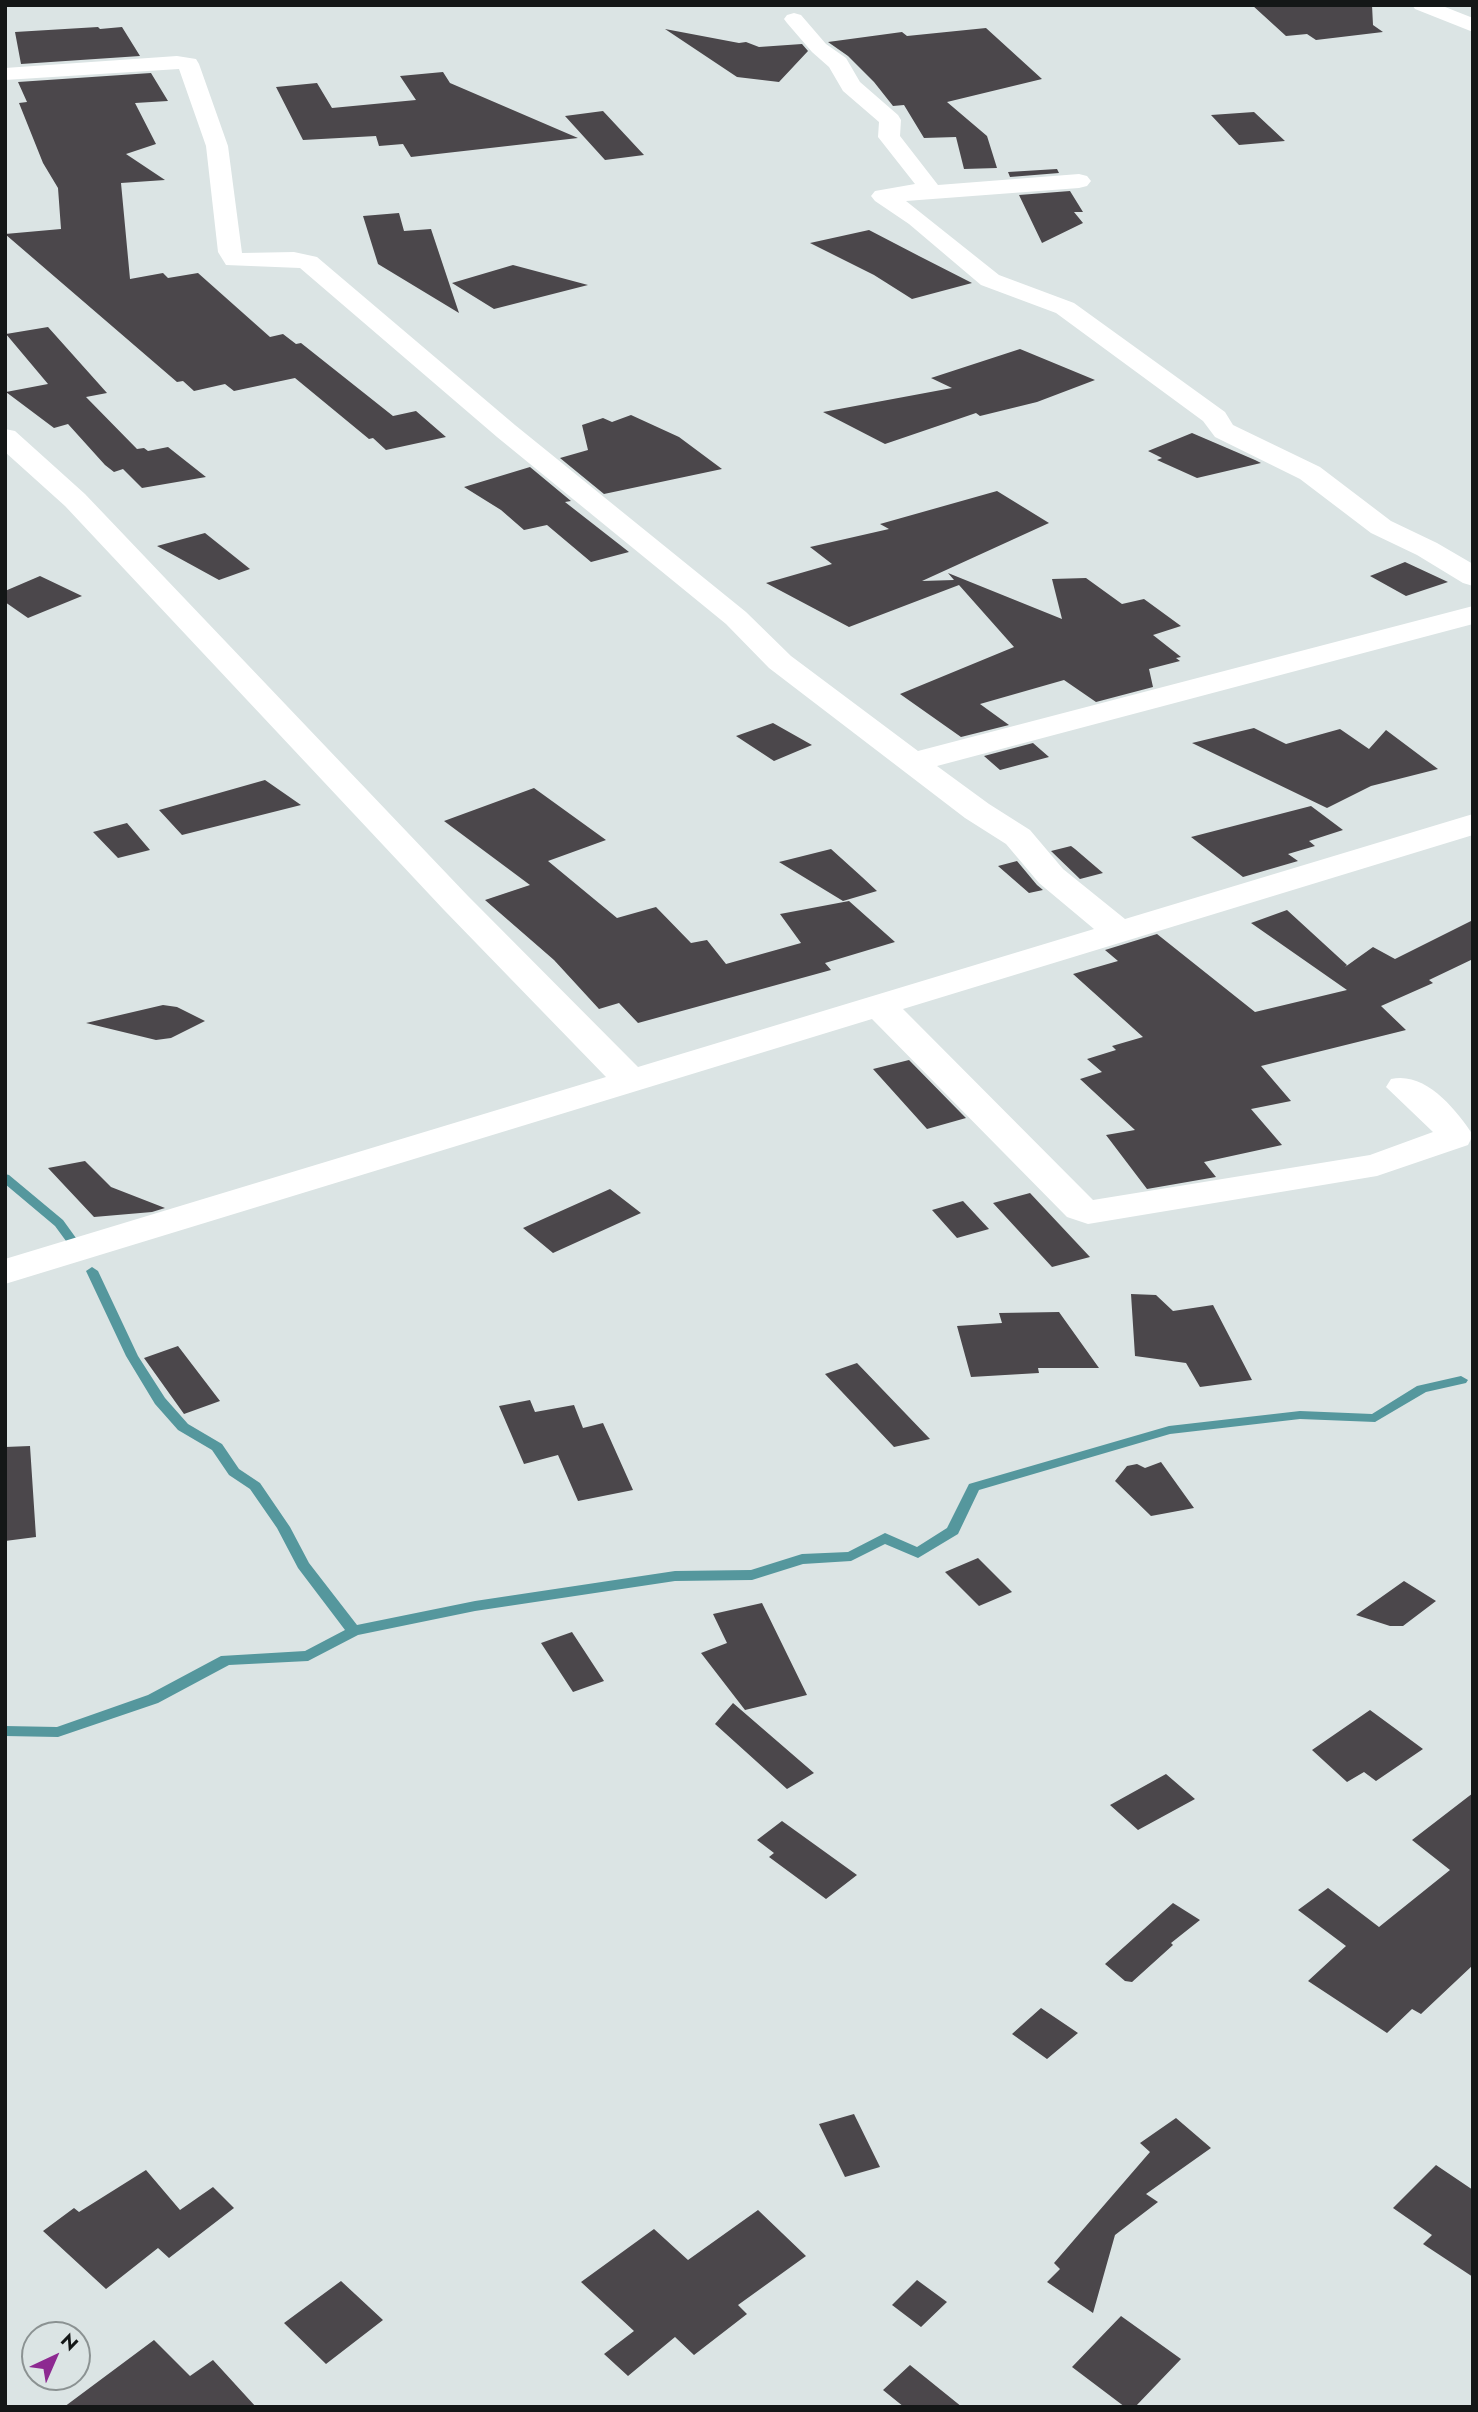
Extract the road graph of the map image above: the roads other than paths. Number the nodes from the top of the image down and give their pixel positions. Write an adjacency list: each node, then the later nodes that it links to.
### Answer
1 (1422, 5): 3 (street)
2 (794, 19): 6 (street)
3 (1473, 26)
4 (5, 74): 10 (street)
5 (1079, 181): 6 (street)
6 (924, 193): 8 (street)
7 (5, 437): 14 (street)
8 (1473, 577)
9 (1473, 615): 10 (street)
10 (914, 762): 12 (street)
11 (1473, 824): 12 (street)
12 (1119, 932): 13 (street)
13 (879, 1005): 14 (street); 15 (street)
14 (631, 1081): 16 (street)
15 (1404, 1087)
16 (5, 1272)

